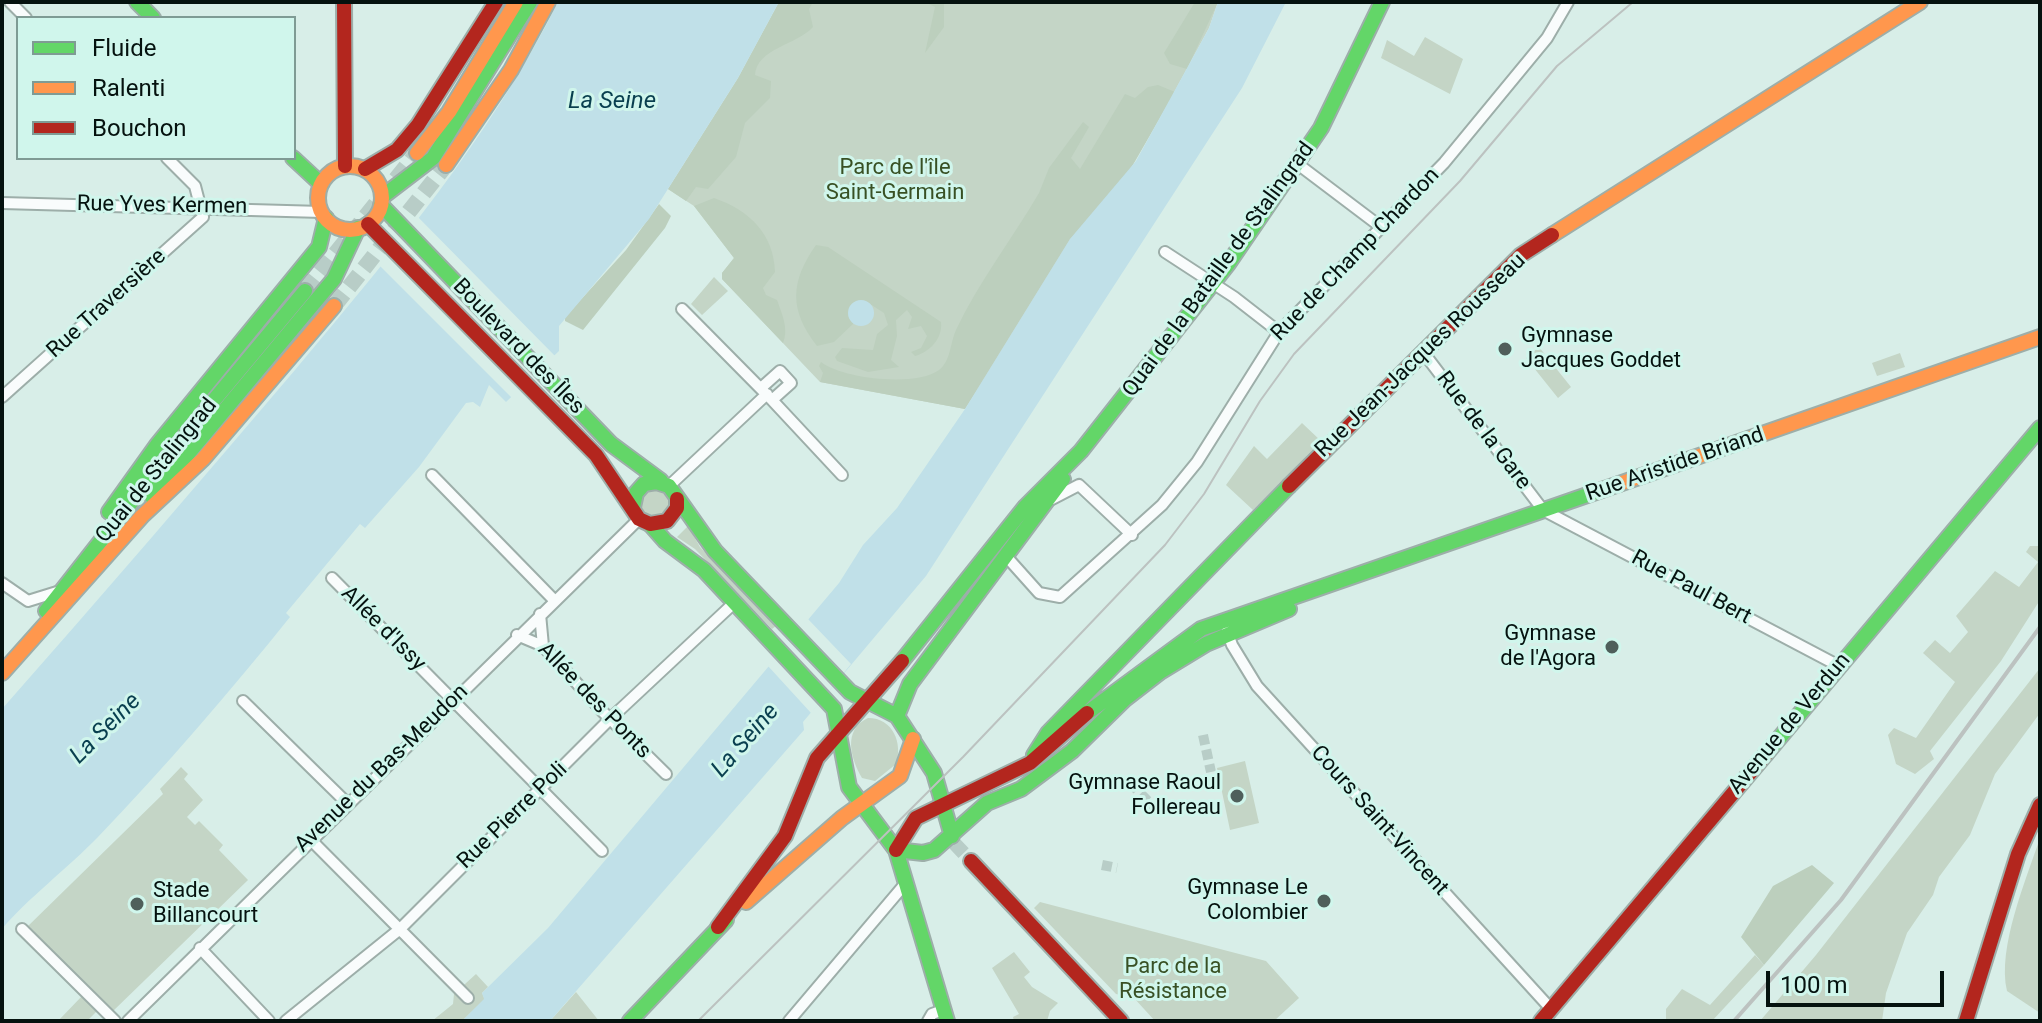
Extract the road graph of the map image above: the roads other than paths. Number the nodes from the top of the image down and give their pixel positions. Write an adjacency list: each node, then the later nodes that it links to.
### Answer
1 (344, 2): 17 (main road)
2 (496, 2): 11 (main road)
3 (516, 2): 12 (main road)
4 (530, 2): 12 (main road)
5 (548, 2): 15 (main road)
6 (1376, 2): 10 (main road, Quai de la Bataille de Stalingrad)
7 (1382, 2): 10 (main road, Quai de la Bataille de Stalingrad)
8 (1568, 2): 25 (street, Rue de Champ Chardon)
9 (1919, 2): 34 (main road, Rue Jean-Jacques Rousseau)
10 (1365, 38): 16 (main road, Quai de la Bataille de Stalingrad)
11 (402, 145): 12 (main road); 18 (main road)
12 (421, 159): 20 (main road)
13 (169, 160): 22 (street)
14 (295, 160): 19 (main road)
15 (446, 165)
16 (1299, 165): 25 (street); 28 (main road, Quai de la Bataille de Stalingrad)
17 (345, 166): 18 (main road); 19 (main road)
18 (365, 169): 20 (main road)
19 (321, 184): 23 (main road)
20 (382, 201): 24 (main road); 41 (main road, Boulevard des Îles)
21 (2, 203): 22 (street, Rue Yves Kermen)
22 (201, 206): 23 (street, Rue Yves Kermen); 36 (street, Rue Traversière)
23 (324, 215): 24 (main road); 27 (main road)
24 (363, 226): 29 (main road); 45 (main road, Boulevard des Îles)
25 (1381, 227): 32 (street, Rue de Champ Chardon)
26 (1165, 252): 28 (street)
27 (296, 278): 29 (main road); 50 (main road)
28 (1213, 285): 32 (street); 38 (main road, Quai de la Bataille de Stalingrad)
29 (312, 295): 44 (main road); 50 (main road, Quai de Stalingrad)
30 (334, 306): 44 (main road)
31 (682, 309): 35 (street)
32 (1279, 332): 46 (street, Rue de Champ Chardon)
33 (2040, 337): 43 (main road, Rue Aristide Briand)
34 (1423, 352): 43 (street, Rue de la Gare); 67 (main road, Rue Jean-Jacques Rousseau)
35 (766, 394): 40 (street); 41 (street)
36 (2, 397)
37 (2040, 428): 58 (main road, Avenue de Verdun)
38 (1081, 451): 42 (main road, Quai de la Bataille de Stalingrad); 61 (main road, Quai de la Bataille de Stalingrad)
39 (432, 475): 51 (street)
40 (842, 475)
41 (669, 489): 45 (main road); 45 (main road); 61 (main road, Boulevard des Îles)
42 (1047, 502): 46 (street); 47 (main road, Quai de la Bataille de Stalingrad)
43 (1543, 510): 54 (main road, Rue Aristide Briand); 58 (street, Rue Paul Bert)
44 (142, 516): 57 (main road, Quai de Stalingrad)
45 (641, 517): 51 (street, Avenue du Bas-Meudon); 52 (main road, Boulevard des Îles)
46 (1132, 535): 47 (street, Rue de Champ Chardon)
47 (1005, 555): 63 (main road, Quai de la Bataille de Stalingrad)
48 (332, 578): 60 (street, Allée d'Issy)
49 (2, 583): 50 (street)
50 (59, 591): 57 (main road, Quai de Stalingrad)
51 (554, 600): 53 (street, Avenue du Bas-Meudon)
52 (734, 603): 64 (street, Rue Pierre Poli); 65 (main road, Boulevard des Îles)
53 (540, 614): 55 (street, Avenue du Bas-Meudon); 56 (street)
54 (1226, 628): 67 (main road, Rue Aristide Briand); 75 (main road, Rue Aristide Briand); 85 (street, Cours Saint-Vincent)
55 (517, 635): 56 (street, Allée des Ponts); 60 (street, Avenue du Bas-Meudon)
56 (543, 646): 64 (street, Allée des Ponts)
57 (17, 656): 59 (main road, Quai de Stalingrad)
58 (1839, 666): 85 (main road, Avenue de Verdun)
59 (2, 673)
60 (453, 700): 69 (street, Allée d'Issy); 71 (street, Avenue du Bas-Meudon)
61 (868, 700): 63 (main road, Boulevard des Îles); 65 (main road, Quai de la Bataille de Stalingrad)
62 (243, 701): 71 (street)
63 (897, 716): 66 (main road)
64 (610, 719): 68 (street, Allée des Ponts); 69 (street, Rue Pierre Poli)
65 (838, 734): 72 (main road, Boulevard des Îles); 80 (main road)
66 (913, 739): 70 (main road); 72 (main road)
67 (1030, 763): 70 (main road, Rue Aristide Briand)
68 (666, 774)
69 (542, 789): 77 (street, Allée d'Issy); 82 (street, Rue Pierre Poli)
70 (943, 802): 75 (main road); 76 (main road, Rue Aristide Briand)
71 (348, 804): 74 (street, Avenue du Bas-Meudon)
72 (861, 804): 76 (main road, Boulevard des Îles); 80 (main road)
73 (2040, 805): 95 (main road)
74 (310, 839): 82 (street); 83 (street, Avenue du Bas-Meudon)
75 (953, 839): 76 (main road, Rue Aristide Briand)
76 (896, 850): 79 (main road)
77 (602, 851)
78 (971, 861): 94 (main road)
79 (905, 884): 86 (main road); 92 (street)
80 (718, 927): 91 (main road)
81 (22, 929): 87 (street)
82 (400, 929): 84 (street); 90 (street, Rue Pierre Poli)
83 (200, 948): 88 (street, Avenue du Bas-Meudon); 89 (street)
84 (468, 998)
85 (1546, 1015)
86 (945, 1016): 93 (street)
87 (115, 1021)
88 (128, 1021)
89 (269, 1021)
90 (286, 1021)
91 (630, 1021)
92 (789, 1021)
93 (928, 1021)
94 (1121, 1021)
95 (1966, 1021)

